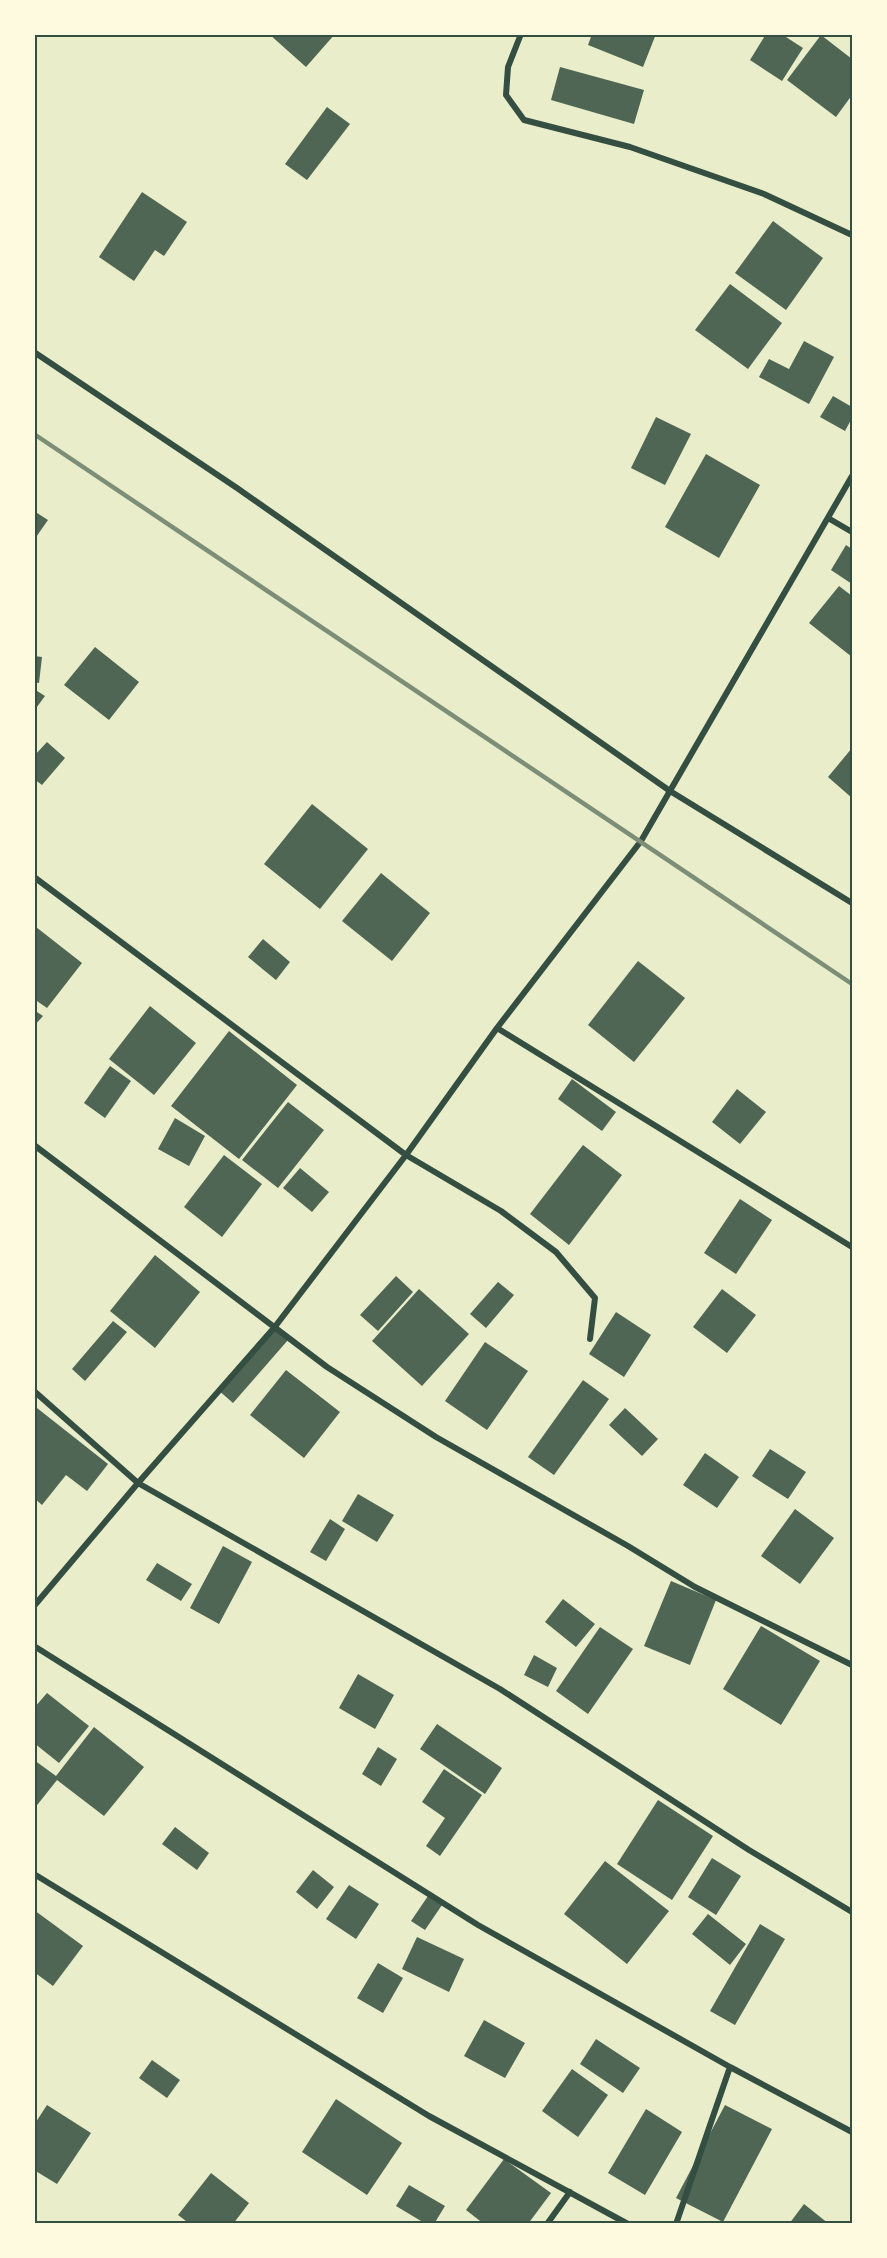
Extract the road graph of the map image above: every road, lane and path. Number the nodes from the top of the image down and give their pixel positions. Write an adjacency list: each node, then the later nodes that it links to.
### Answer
1 (521, 34): 2 (street)
2 (852, 236)
3 (34, 352): 7 (street)
4 (852, 476): 5 (street)
5 (828, 518): 6 (street); 7 (street)
6 (852, 532)
7 (670, 791): 9 (street); 10 (street)
8 (34, 877): 12 (street)
9 (852, 903)
10 (497, 1028): 12 (street); 13 (street)
11 (34, 1145): 14 (street)
12 (406, 1155): 14 (street); 15 (street)
13 (852, 1247)
14 (274, 1328): 17 (street); 20 (street)
15 (590, 1339)
16 (34, 1390): 17 (street)
17 (138, 1482): 18 (street); 22 (street)
18 (34, 1606)
19 (34, 1646): 23 (street)
20 (852, 1665)
21 (34, 1874): 25 (street)
22 (852, 1912)
23 (730, 2067): 24 (street); 28 (street)
24 (852, 2132)
25 (570, 2192): 26 (street); 27 (street)
26 (547, 2223)
27 (628, 2223)
28 (676, 2223)

